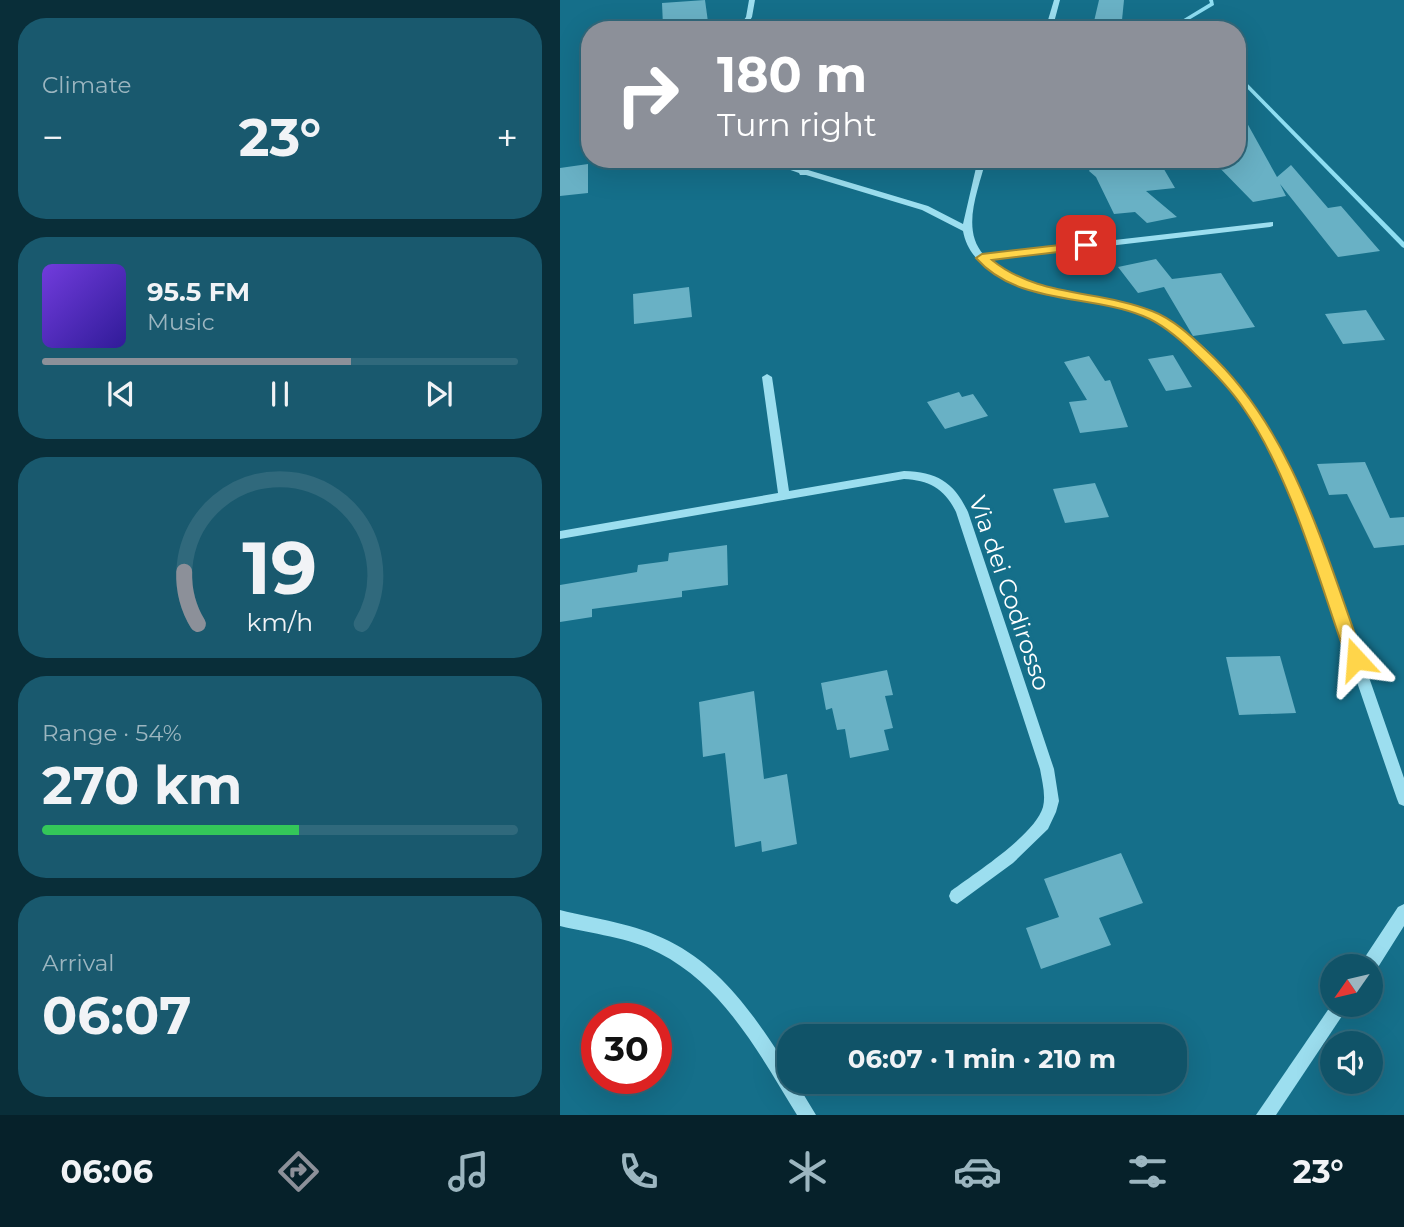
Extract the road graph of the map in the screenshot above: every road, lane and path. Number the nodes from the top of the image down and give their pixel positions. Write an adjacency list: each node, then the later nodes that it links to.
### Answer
1 (752, 0): 3 (street)
2 (1057, 0): 4 (street)
3 (746, 21)
4 (1051, 21)
5 (789, 168): 8 (street)
6 (805, 168): 8 (street)
7 (980, 168): 10 (street)
8 (803, 173): 10 (street)
9 (1270, 224): 11 (street)
10 (967, 230): 11 (street)
11 (982, 258): 15 (street)
12 (767, 377): 13 (street)
13 (784, 496): 14 (street, Via dei Codirosso); 16 (street, Via dei Codirosso)
14 (560, 536)
15 (1404, 799)
16 (957, 896)
17 (1404, 912): 19 (street)
18 (560, 918): 21 (street)
19 (1377, 954)
20 (1333, 1017): 22 (street)
21 (807, 1115)
22 (1265, 1115)

